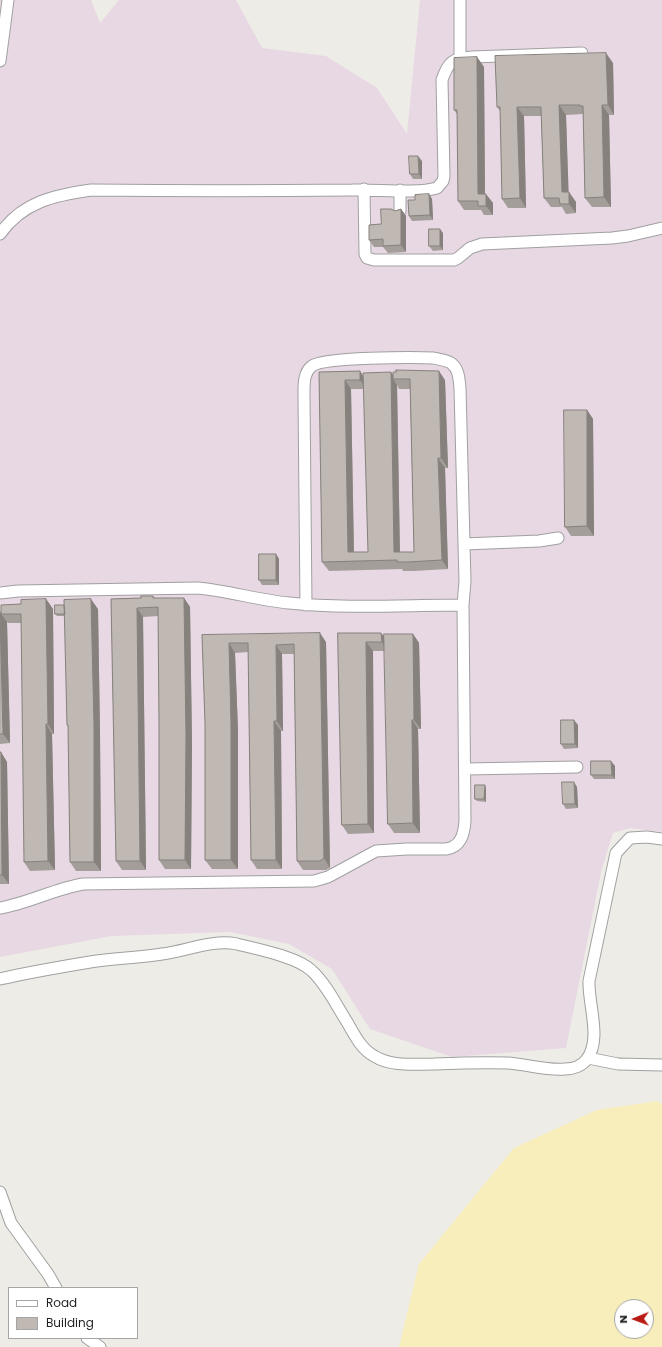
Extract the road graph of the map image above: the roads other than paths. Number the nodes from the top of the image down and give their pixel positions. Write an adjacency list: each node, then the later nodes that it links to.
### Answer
1 (8, 0): 5 (lane)
2 (460, 0): 4 (lane)
3 (582, 53): 4 (lane)
4 (460, 58): 7 (lane)
5 (0, 61)
6 (364, 190): 7 (lane); 9 (lane); 10 (lane)
7 (400, 190): 8 (lane)
8 (400, 211)
9 (662, 228)
10 (0, 234)
11 (558, 538): 12 (lane)
12 (464, 544): 14 (lane); 15 (lane)
13 (0, 593): 14 (lane)
14 (306, 605): 15 (lane)
15 (463, 605): 17 (lane)
16 (577, 767): 17 (lane)
17 (465, 769): 19 (lane)
18 (662, 839): 21 (lane)
19 (0, 908)
20 (0, 979): 21 (lane)
21 (588, 1058): 22 (lane)
22 (662, 1065)
23 (0, 1192): 24 (lane)
24 (55, 1287)
25 (88, 1339): 26 (lane)
26 (100, 1347)

